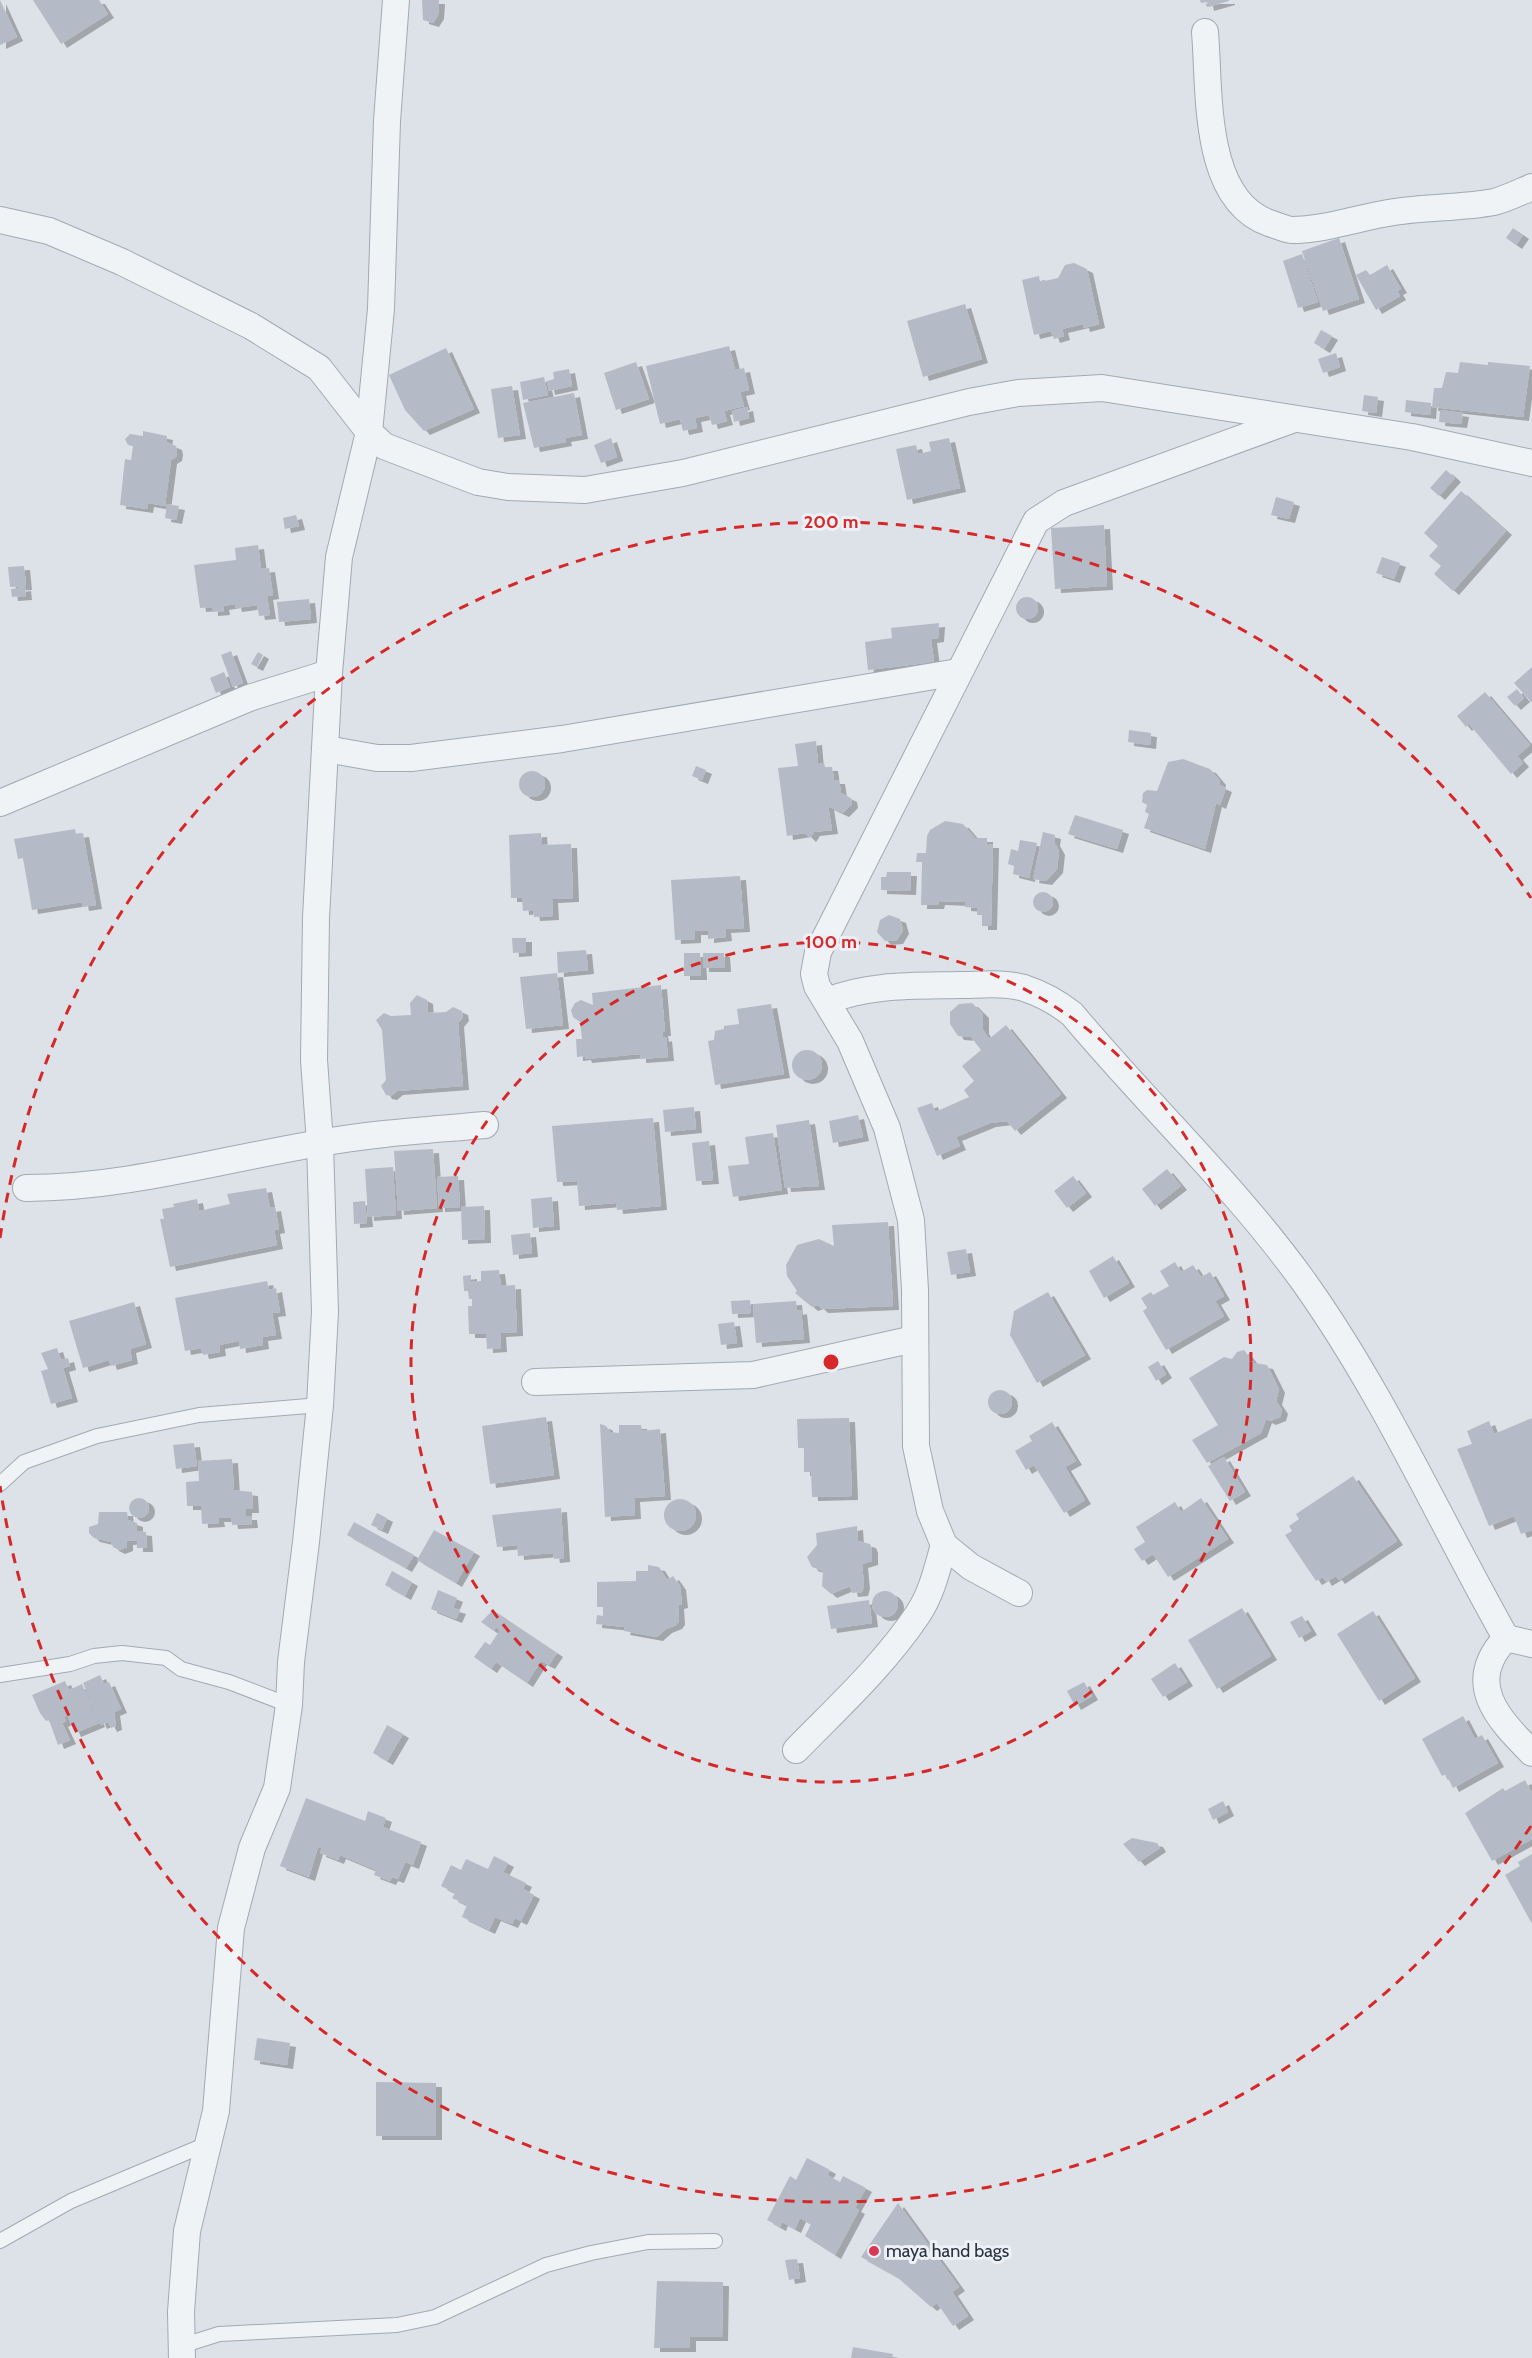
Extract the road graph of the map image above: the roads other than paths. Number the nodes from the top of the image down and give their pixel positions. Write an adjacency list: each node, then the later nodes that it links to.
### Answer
1 (396, 0): 6 (street)
2 (1205, 32): 3 (street)
3 (1532, 187)
4 (0, 220): 6 (street)
5 (1297, 418): 6 (street); 7 (street); 9 (street)
6 (369, 432): 8 (street)
7 (1532, 463)
8 (329, 672): 10 (street); 11 (street)
9 (958, 672): 10 (street); 12 (street)
10 (326, 749): 14 (street)
11 (0, 803)
12 (827, 1001): 16 (street); 22 (street)
13 (484, 1125): 14 (street)
14 (320, 1143): 15 (street); 18 (street)
15 (26, 1188)
16 (914, 1338): 17 (street); 20 (street)
17 (535, 1382)
18 (320, 1405): 19 (lane); 25 (street)
19 (0, 1484)
20 (944, 1545): 21 (street); 26 (street)
21 (1019, 1593)
22 (1506, 1638): 23 (street); 27 (street)
23 (1532, 1644)
24 (0, 1675): 25 (lane)
25 (289, 1705): 28 (street)
26 (796, 1750)
27 (1532, 1753)
28 (207, 2144): 29 (lane); 31 (street)
29 (0, 2241)
30 (715, 2241): 31 (lane)
31 (182, 2352)

